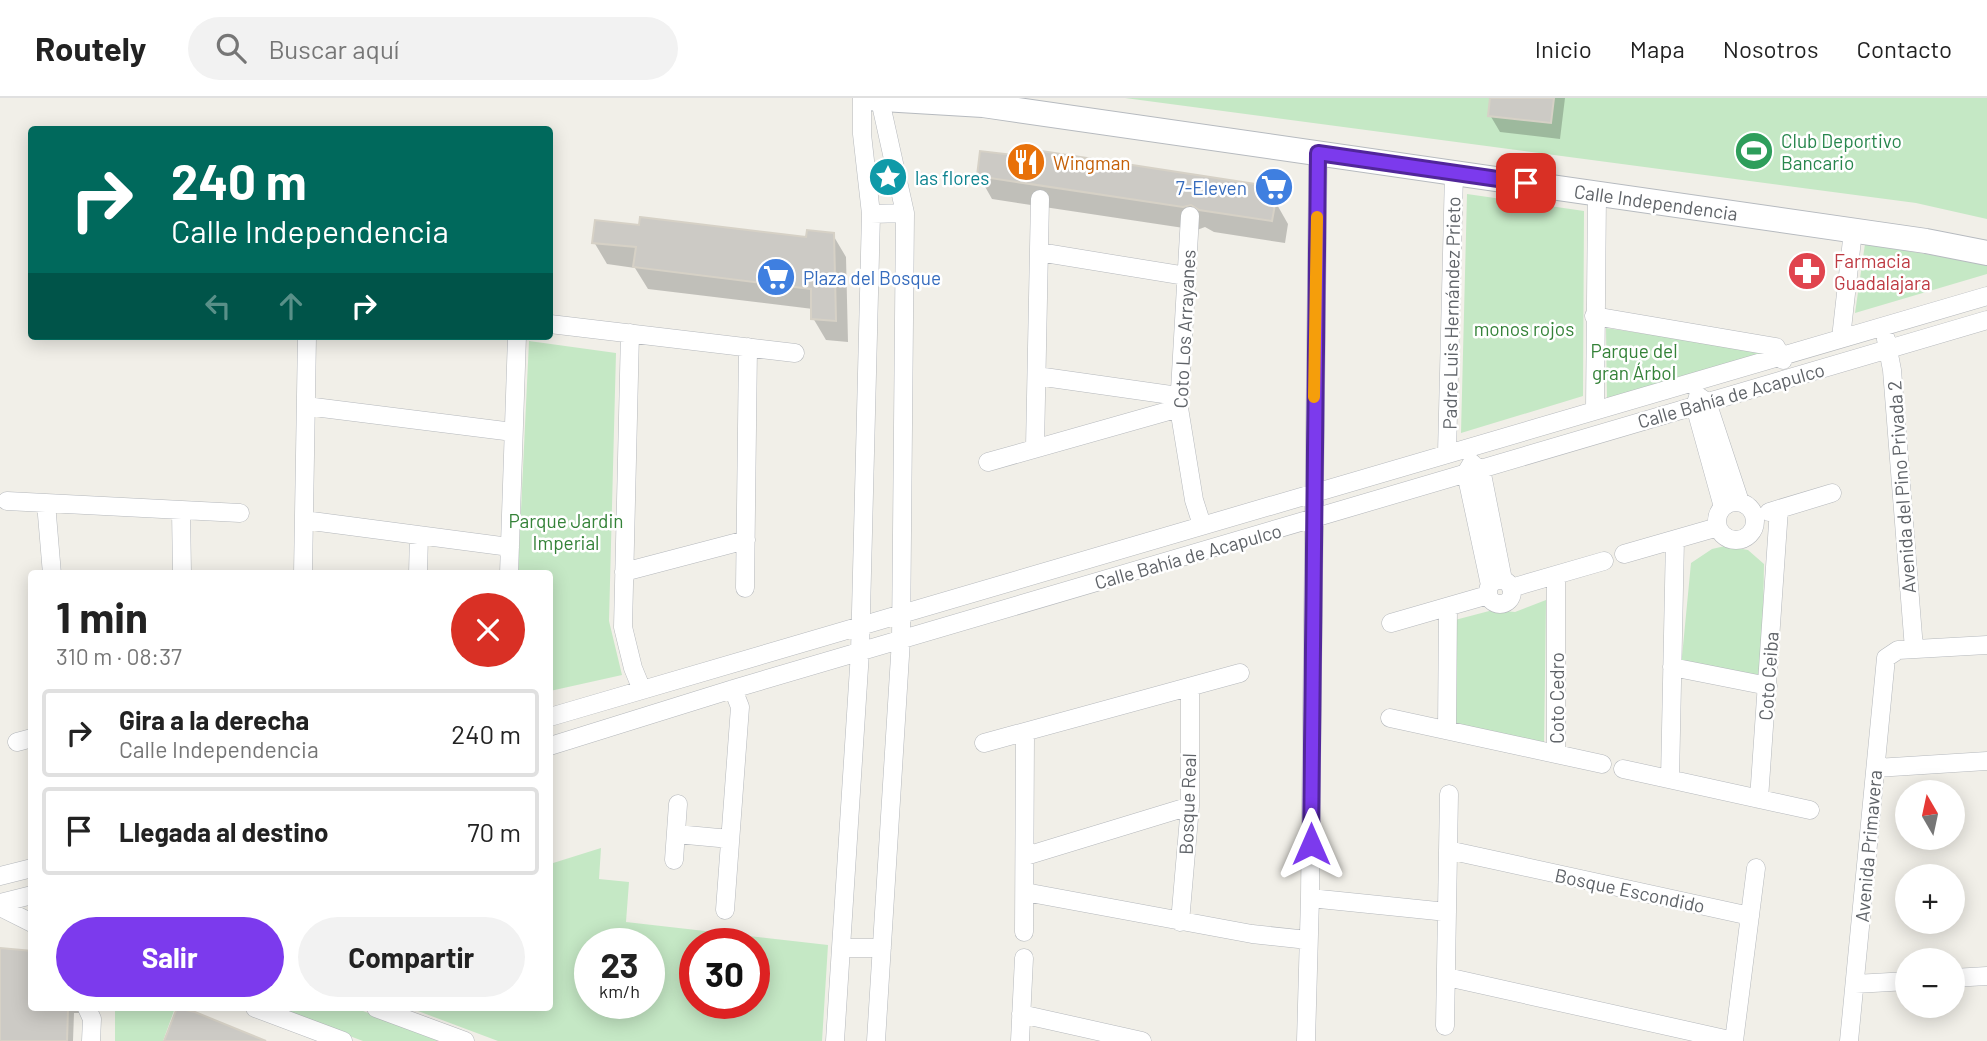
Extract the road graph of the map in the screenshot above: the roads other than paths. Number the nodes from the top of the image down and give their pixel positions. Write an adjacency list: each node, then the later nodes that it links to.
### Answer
1 (872, 98): 2 (street, Calle Independencia); 6 (street); 7 (street)
2 (1318, 153): 3 (street, Calle Independencia); 37 (street)
3 (1454, 173): 4 (street, Calle Independencia); 34 (street, Padre Luis Hernández Prieto)
4 (1597, 194): 9 (street, Calle Independencia); 14 (street)
5 (1040, 199): 10 (street)
6 (905, 213): 7 (street); 66 (street)
7 (871, 214): 68 (street)
8 (1190, 216): 12 (street, Coto Los Arrayanes)
9 (1853, 230): 11 (street, Calle Independencia); 19 (street)
10 (1039, 252): 12 (street); 26 (street)
11 (1987, 253)
12 (1186, 276): 29 (street, Coto Los Arrayanes)
13 (1987, 296): 17 (street, Calle Bahía de Acapulco)
14 (1594, 316): 25 (street); 31 (street)
15 (1987, 320): 23 (street, Calle Bahía de Acapulco)
16 (553, 324): 18 (street)
17 (1884, 325): 19 (street, Calle Bahía de Acapulco); 23 (street, Avenida del Pino Privada 2)
18 (629, 333): 22 (street); 61 (street)
19 (1840, 338): 25 (street, Calle Bahía de Acapulco)
20 (307, 340): 30 (street)
21 (517, 340): 32 (street)
22 (748, 347): 24 (street); 51 (street)
23 (1888, 349): 27 (street, Calle Bahía de Acapulco); 71 (street, Avenida del Pino Privada 2)
24 (795, 353)
25 (1781, 355): 27 (street); 28 (street, Calle Bahía de Acapulco)
26 (1037, 376): 29 (street); 33 (street)
27 (1788, 378): 28 (street, Calle Bahía de Acapulco)
28 (1698, 396): 31 (street, Calle Bahía de Acapulco); 36 (street, Calle Bahía de Acapulco); 41 (street)
29 (1178, 402): 33 (street); 46 (street, Coto Los Arrayanes)
30 (306, 406): 32 (street); 44 (street)
31 (1595, 410): 36 (street, Calle Bahía de Acapulco)
32 (513, 432): 52 (street)
33 (1035, 447): 35 (street)
34 (1447, 453): 36 (street, Calle Bahía de Acapulco); 37 (street, Calle Bahía de Acapulco)
35 (988, 462)
36 (1472, 463): 45 (street, Calle Bahía de Acapulco); 63 (street)
37 (1313, 492): 45 (street); 46 (street, Calle Bahía de Acapulco)
38 (1832, 493): 53 (street, Coto Ceiba)
39 (7, 501): 40 (street)
40 (46, 503): 42 (street); 56 (street)
41 (1731, 504): 47 (street); 48 (street)
42 (181, 510): 43 (street); 57 (street)
43 (240, 513)
44 (304, 520): 49 (street); 58 (street)
45 (1312, 520): 69 (street, Calle Bahía de Acapulco); 106 (street)
46 (1202, 525): 66 (street, Calle Bahía de Acapulco)
47 (1718, 527): 48 (street); 50 (street)
48 (1752, 530): 53 (street)
49 (419, 535): 52 (street); 59 (street)
50 (1675, 539): 54 (street); 73 (street)
51 (746, 540): 61 (street); 64 (street)
52 (510, 547): 60 (street)
53 (1777, 552): 75 (street, Coto Ceiba)
54 (1624, 555)
55 (1604, 561): 62 (street)
56 (52, 570)
57 (182, 570)
58 (303, 570)
59 (418, 570)
60 (509, 570)
61 (624, 572): 78 (street)
62 (1556, 575): 63 (street); 85 (street, Coto Cedro)
63 (1498, 587): 65 (street)
64 (745, 588)
65 (1448, 607): 67 (street); 81 (street)
66 (902, 614): 68 (street, Calle Bahía de Acapulco); 69 (street)
67 (1391, 623)
68 (861, 626): 72 (street); 78 (street, Calle Bahía de Acapulco)
69 (901, 640): 72 (street, Calle Bahía de Acapulco); 116 (street)
70 (1987, 645): 71 (street)
71 (1913, 649): 88 (street, Avenida Primavera)
72 (860, 652): 77 (street, Calle Bahía de Acapulco); 115 (street)
73 (1672, 667): 75 (street); 90 (street)
74 (1240, 673): 76 (street)
75 (1768, 686): 92 (street, Coto Ceiba)
76 (1190, 687): 82 (street); 94 (street, Bosque Real)
77 (733, 689): 84 (street, Calle Bahía de Acapulco); 97 (street)
78 (642, 690): 79 (street, Calle Bahía de Acapulco)
79 (553, 716)
80 (1390, 718): 81 (street, Coto Cedro)
81 (1447, 730): 85 (street, Coto Cedro)
82 (1025, 734): 83 (street); 99 (street)
83 (984, 743)
84 (553, 745)
85 (1556, 754): 87 (street)
86 (1987, 761): 88 (street)
87 (1602, 764)
88 (1876, 768): 122 (street, Avenida Primavera)
89 (1623, 769): 90 (street)
90 (1670, 779): 92 (street)
91 (1449, 794): 98 (street)
92 (1759, 799): 95 (street)
93 (678, 804): 96 (street)
94 (1189, 806): 99 (street); 112 (street, Bosque Real)
95 (1810, 810)
96 (676, 834): 97 (street); 100 (street)
97 (730, 839): 108 (street)
98 (1448, 850): 109 (street); 110 (street, Bosque Escondido)
99 (1026, 856): 104 (street)
100 (674, 860)
101 (1756, 868): 110 (street)
102 (28, 869): 103 (street)
103 (0, 876)
104 (1025, 892): 112 (street); 113 (street)
105 (28, 896): 107 (street)
106 (1310, 898): 109 (street); 114 (street)
107 (0, 905): 111 (street)
108 (725, 910)
109 (1447, 912): 119 (street)
110 (1750, 916): 136 (street)
111 (28, 921)
112 (1180, 922): 114 (street)
113 (1024, 932)
114 (1308, 940): 135 (street)
115 (841, 948): 116 (street); 131 (street)
116 (882, 948): 132 (street)
117 (1024, 958): 126 (street)
118 (1987, 976): 120 (street)
119 (1447, 977): 127 (street); 136 (street)
120 (1965, 977)
121 (1895, 982): 122 (street)
122 (1855, 984): 137 (street, Avenida Primavera)
123 (262, 1011): 128 (street)
124 (384, 1011): 130 (street)
125 (93, 1012): 129 (street)
126 (1021, 1014): 133 (street); 134 (street)
127 (1445, 1026)
128 (334, 1039)
129 (91, 1041)
130 (465, 1041)
131 (835, 1041)
132 (876, 1041)
133 (1020, 1041)
134 (1142, 1041)
135 (1306, 1041)
136 (1734, 1041)
137 (1849, 1041)

